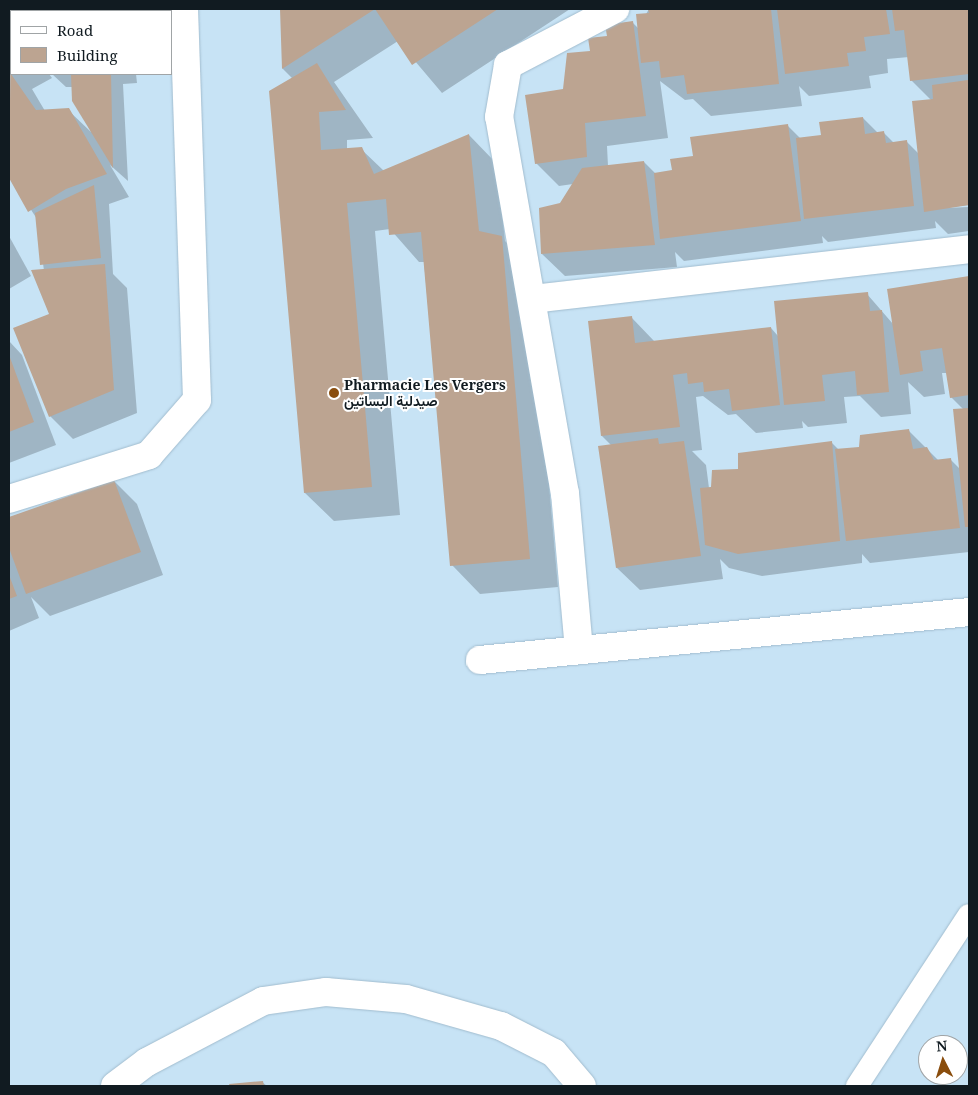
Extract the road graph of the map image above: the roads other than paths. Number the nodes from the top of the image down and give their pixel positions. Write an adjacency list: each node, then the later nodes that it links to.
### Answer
1 (184, 9): 5 (street)
2 (616, 9): 4 (street)
3 (969, 249): 4 (street)
4 (532, 299): 7 (street)
5 (9, 499)
6 (969, 612): 7 (street)
7 (579, 650): 8 (street)
8 (480, 660)
9 (969, 915): 12 (lane)
10 (115, 1086): 11 (street)
11 (582, 1086)
12 (857, 1086)

